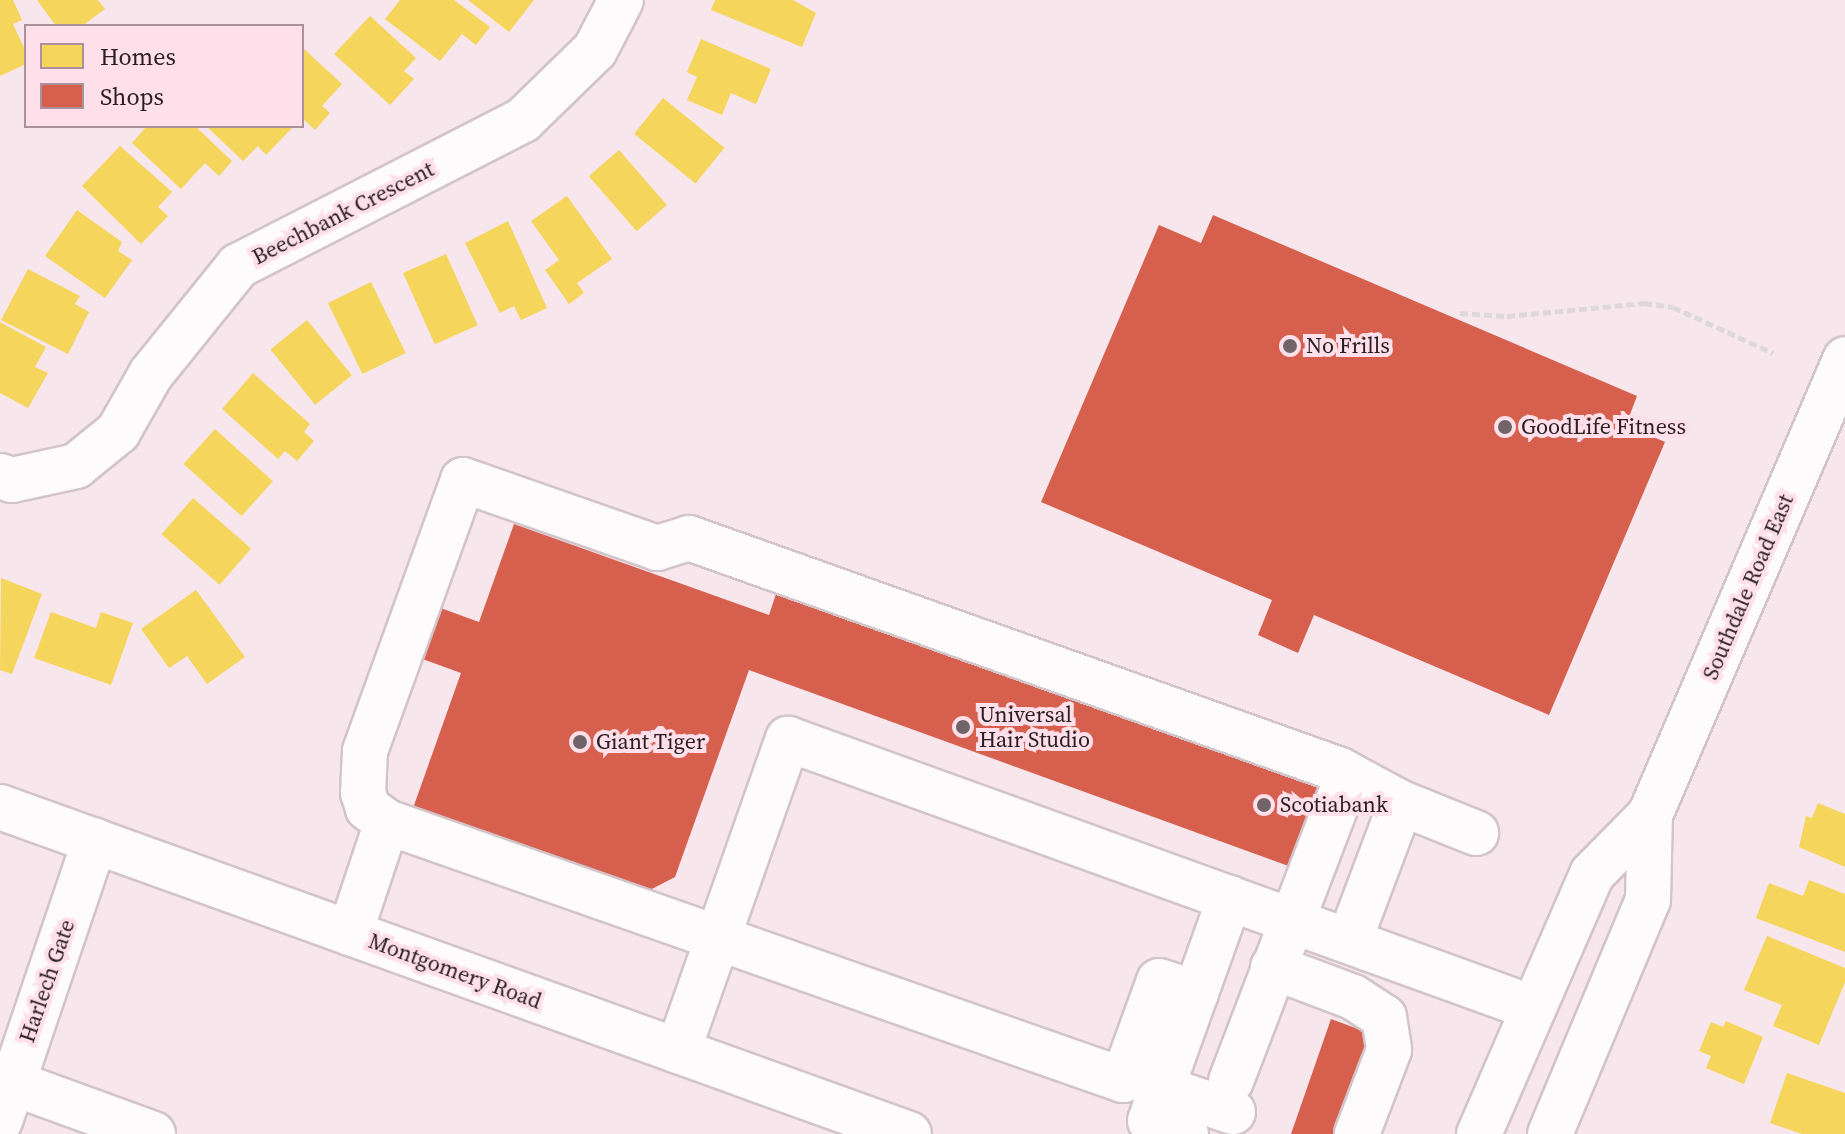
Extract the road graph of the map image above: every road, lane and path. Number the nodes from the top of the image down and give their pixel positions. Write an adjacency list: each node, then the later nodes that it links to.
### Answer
1 (621, 0): 5 (street, Beechbank Crescent)
2 (1460, 313): 3 (path)
3 (1773, 353)
4 (1845, 359): 9 (street, Southdale Road East)
5 (0, 476)
6 (1348, 775): 7 (street); 10 (street); 14 (street)
7 (1401, 803): 11 (street); 17 (street)
8 (0, 807): 12 (street, Montgomery Road)
9 (1650, 815): 20 (street, Southdale Road East); 31 (street, Southdale Road East)
10 (387, 822): 15 (street); 16 (street)
11 (1476, 833)
12 (95, 841): 15 (street, Montgomery Road); 23 (street, Harlech Gate)
13 (1230, 898): 14 (street); 16 (street); 19 (street)
14 (1290, 919): 17 (street); 18 (street)
15 (350, 933): 21 (street, Montgomery Road)
16 (718, 938): 19 (street); 21 (street)
17 (1350, 939): 20 (street)
18 (1273, 967): 22 (street); 29 (street)
19 (1196, 993): 22 (street)
20 (1533, 1008): 30 (street, Southdale Road East)
21 (678, 1051): 25 (street, Montgomery Road)
22 (1162, 1088): 28 (street)
23 (6, 1102): 24 (street)
24 (77, 1121): 26 (street)
25 (836, 1122): 27 (street, Montgomery Road)
26 (142, 1132)
27 (909, 1134)
28 (1186, 1134)
29 (1357, 1134)
30 (1479, 1134)
31 (1550, 1134)

